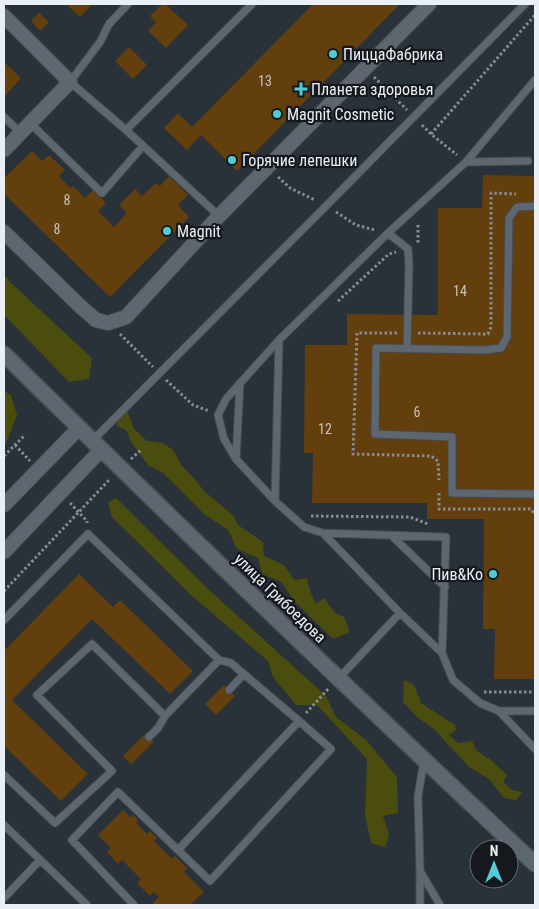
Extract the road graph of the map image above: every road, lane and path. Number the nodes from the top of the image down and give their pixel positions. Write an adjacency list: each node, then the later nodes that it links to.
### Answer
1 (128, 4): 8 (lane)
2 (252, 4): 11 (lane)
3 (429, 4): 19 (street)
4 (525, 4): 31 (lane)
5 (535, 15): 12 (path)
6 (4, 16): 8 (street)
7 (535, 80): 16 (lane)
8 (70, 82): 10 (street); 11 (lane)
9 (4, 117): 10 (lane)
10 (26, 128): 13 (lane); 14 (street)
11 (126, 130): 13 (lane)
12 (431, 134)
13 (144, 146): 19 (lane)
14 (4, 150)
15 (528, 160): 16 (lane)
16 (466, 162): 21 (lane)
17 (517, 194): 24 (path)
18 (535, 206): 26 (lane)
19 (219, 216): 20 (street)
20 (4, 232)
21 (388, 233): 22 (lane); 25 (lane)
22 (408, 250): 23 (path); 24 (lane)
23 (334, 305)
24 (408, 333): 26 (lane); 36 (path)
25 (279, 340): 28 (lane); 39 (lane)
26 (408, 349): 38 (lane)
27 (4, 354): 29 (main road, улица Грибоедова)
28 (240, 383): 34 (lane); 34 (lane)
29 (79, 428): 31 (main road, улица Грибоедова); 40 (street)
30 (25, 435): 33 (path)
31 (96, 445): 35 (main road, улица Грибоедова); 48 (street)
32 (142, 449): 35 (path)
33 (4, 456)
34 (236, 459): 39 (lane)
35 (121, 469): 50 (path); 56 (main road, улица Грибоедова)
36 (439, 480)
37 (439, 490): 42 (path)
38 (535, 494)
39 (275, 501): 46 (lane)
40 (4, 504)
41 (303, 516): 45 (path)
42 (535, 516)
43 (83, 517): 44 (path)
44 (87, 521)
45 (429, 525)
46 (323, 533): 47 (lane); 51 (lane)
47 (392, 536): 49 (lane); 49 (lane)
48 (4, 552)
49 (444, 587): 53 (lane)
50 (4, 591)
51 (400, 613): 53 (lane); 56 (lane)
52 (4, 620): 54 (lane)
53 (442, 653): 60 (lane)
54 (219, 660): 55 (lane); 63 (lane)
55 (244, 674): 57 (lane); 64 (lane)
56 (339, 678): 62 (path); 67 (main road, улица Грибоедова)
57 (229, 690)
58 (482, 692): 59 (path)
59 (535, 692)
60 (499, 711): 61 (lane); 66 (lane)
61 (535, 711)
62 (306, 713)
63 (165, 716): 65 (lane); 68 (lane)
64 (299, 721): 70 (lane); 70 (lane)
65 (150, 737)
66 (535, 749)
67 (424, 760): 72 (main road, улица Грибоедова); 73 (lane)
68 (4, 775)
69 (4, 826): 71 (lane)
70 (178, 850): 76 (lane)
71 (40, 860): 74 (lane); 75 (lane)
72 (535, 864)
73 (420, 871): 77 (lane); 78 (lane)
74 (4, 898)
75 (87, 905)
76 (134, 905)
77 (420, 905)
78 (440, 905)

